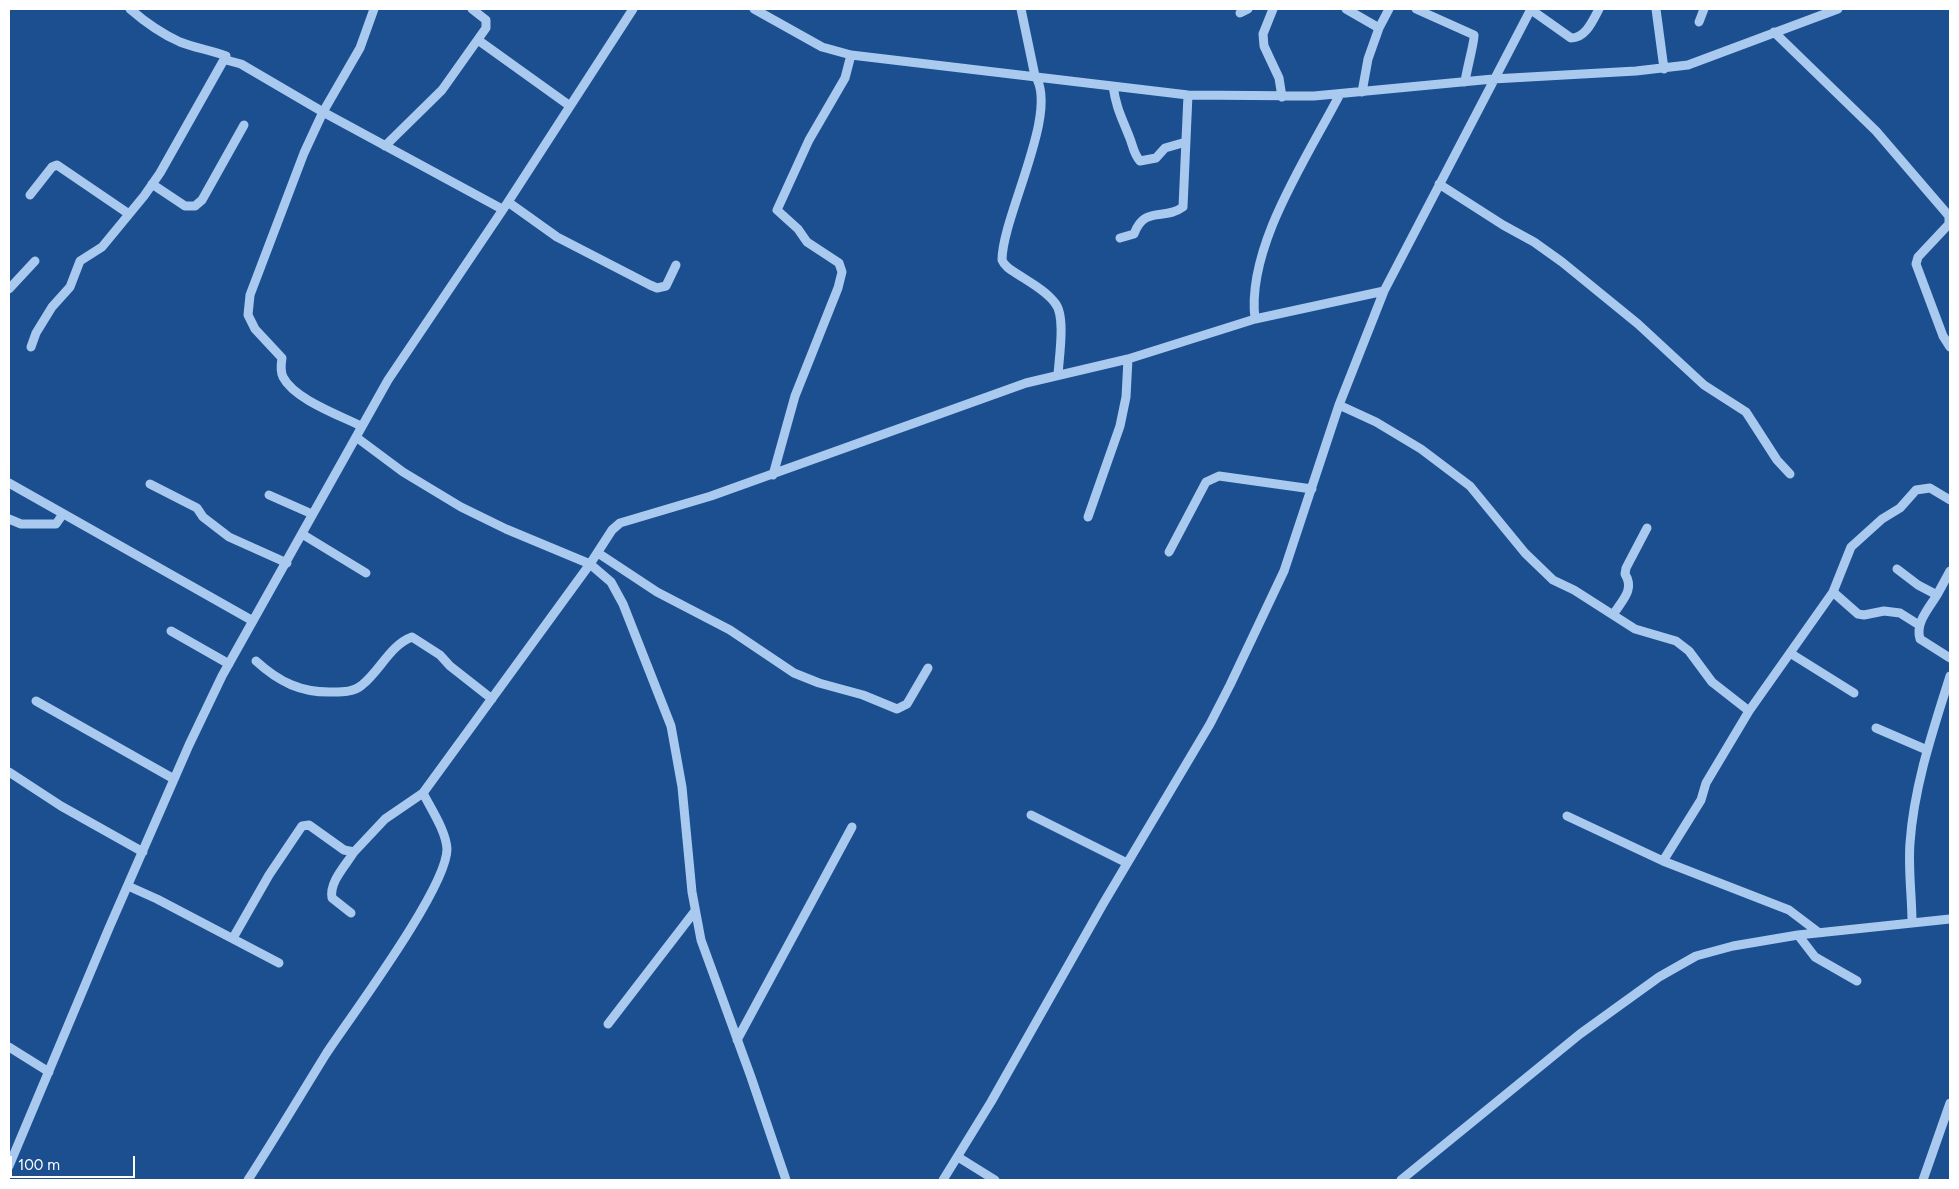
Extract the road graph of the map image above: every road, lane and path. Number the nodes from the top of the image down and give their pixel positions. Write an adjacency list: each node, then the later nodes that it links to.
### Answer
1 (130, 9): 21 (street)
2 (374, 9): 32 (street)
3 (472, 9): 19 (street)
4 (633, 9): 31 (street)
5 (754, 9): 20 (street)
6 (1020, 9): 23 (street)
7 (1273, 9): 30 (street)
8 (1346, 9): 17 (street)
9 (1389, 9): 17 (street)
10 (1416, 9): 25 (street)
11 (1531, 9): 12 (street); 24 (street)
12 (1599, 9)
13 (1656, 9): 22 (street)
14 (1704, 9): 16 (street)
15 (1834, 9): 18 (street)
16 (1699, 22)
17 (1380, 28): 27 (street)
18 (1774, 32): 22 (street); 48 (street)
19 (478, 40): 31 (street); 35 (street)
20 (850, 55): 23 (street); 55 (street)
21 (226, 56): 32 (street); 36 (street)
22 (1664, 69): 24 (street)
23 (1035, 76): 26 (street); 50 (street)
24 (1493, 79): 25 (street); 37 (street)
25 (1464, 82): 27 (street)
26 (1113, 86): 28 (street); 34 (street)
27 (1362, 92): 29 (street)
28 (1188, 94): 30 (street); 34 (street)
29 (1340, 94): 30 (street); 46 (street)
30 (1282, 97)
31 (570, 106): 39 (street)
32 (323, 112): 35 (street); 52 (street)
33 (244, 125): 36 (street)
34 (1186, 142): 41 (street)
35 (385, 146): 39 (street)
36 (152, 184): 40 (street)
37 (1439, 184): 45 (street); 54 (street)
38 (30, 195): 40 (street)
39 (505, 206): 43 (street); 52 (street)
40 (129, 214): 47 (street)
41 (1120, 238)
42 (35, 261): 44 (street)
43 (676, 265)
44 (9, 288)
45 (1384, 291): 46 (street); 51 (street)
46 (1255, 319): 49 (street)
47 (30, 347)
48 (1950, 347)
49 (1128, 359): 50 (street); 63 (street)
50 (1058, 375): 55 (street)
51 (1338, 405): 58 (street); 76 (street)
52 (361, 426): 53 (street)
53 (356, 437): 62 (street); 70 (street)
54 (1790, 474)
55 (773, 475): 68 (street)
56 (9, 483): 61 (street)
57 (150, 484): 69 (street)
58 (1312, 489): 67 (street); 101 (street)
59 (269, 495): 62 (street)
60 (1950, 500): 74 (street)
61 (63, 514): 64 (street); 77 (street)
62 (312, 514): 66 (street)
63 (1088, 517)
64 (9, 519)
65 (1648, 528): 76 (street)
66 (302, 534): 69 (street); 73 (street)
67 (1169, 552)
68 (598, 553): 70 (street); 84 (street)
69 (287, 563): 77 (street)
70 (590, 564): 87 (street); 103 (street)
71 (1898, 569): 75 (street)
72 (1950, 571): 75 (street)
73 (366, 573)
74 (1833, 592): 78 (street); 80 (street)
75 (1937, 595): 78 (street)
76 (1613, 615): 89 (street)
77 (253, 621): 83 (street)
78 (1919, 625): 81 (street)
79 (171, 631): 83 (street)
80 (1790, 653): 86 (street); 89 (street)
81 (1950, 658)
82 (256, 662): 87 (street)
83 (229, 664): 93 (street)
84 (928, 668)
85 (1950, 676): 91 (street)
86 (1854, 693)
87 (492, 700): 94 (street)
88 (36, 701): 93 (street)
89 (1749, 711): 100 (street)
90 (1876, 728): 91 (street)
91 (1927, 750): 106 (street)
92 (9, 772): 98 (street)
93 (174, 779): 98 (street)
94 (423, 793): 99 (street); 119 (street)
95 (1031, 814): 101 (street)
96 (1567, 816): 100 (street)
97 (852, 827): 113 (street)
98 (144, 852): 102 (street)
99 (354, 852): 104 (street); 109 (street)
100 (1663, 861): 107 (street)
101 (1127, 863): 117 (street)
102 (128, 886): 109 (street); 115 (street)
103 (695, 912): 112 (street); 113 (street)
104 (351, 913)
105 (1950, 919): 106 (street)
106 (1912, 923): 107 (street)
107 (1818, 932): 108 (street)
108 (1798, 935): 111 (street); 123 (street)
109 (233, 938): 110 (street)
110 (279, 963)
111 (1857, 981)
112 (608, 1024)
113 (737, 1040): 120 (street)
114 (9, 1047): 115 (street)
115 (48, 1072): 118 (street)
116 (1950, 1103): 124 (street)
117 (958, 1157): 121 (street); 122 (street)
118 (9, 1166)
119 (248, 1180)
120 (786, 1180)
121 (943, 1180)
122 (995, 1180)
123 (1401, 1180)
124 (1923, 1180)

